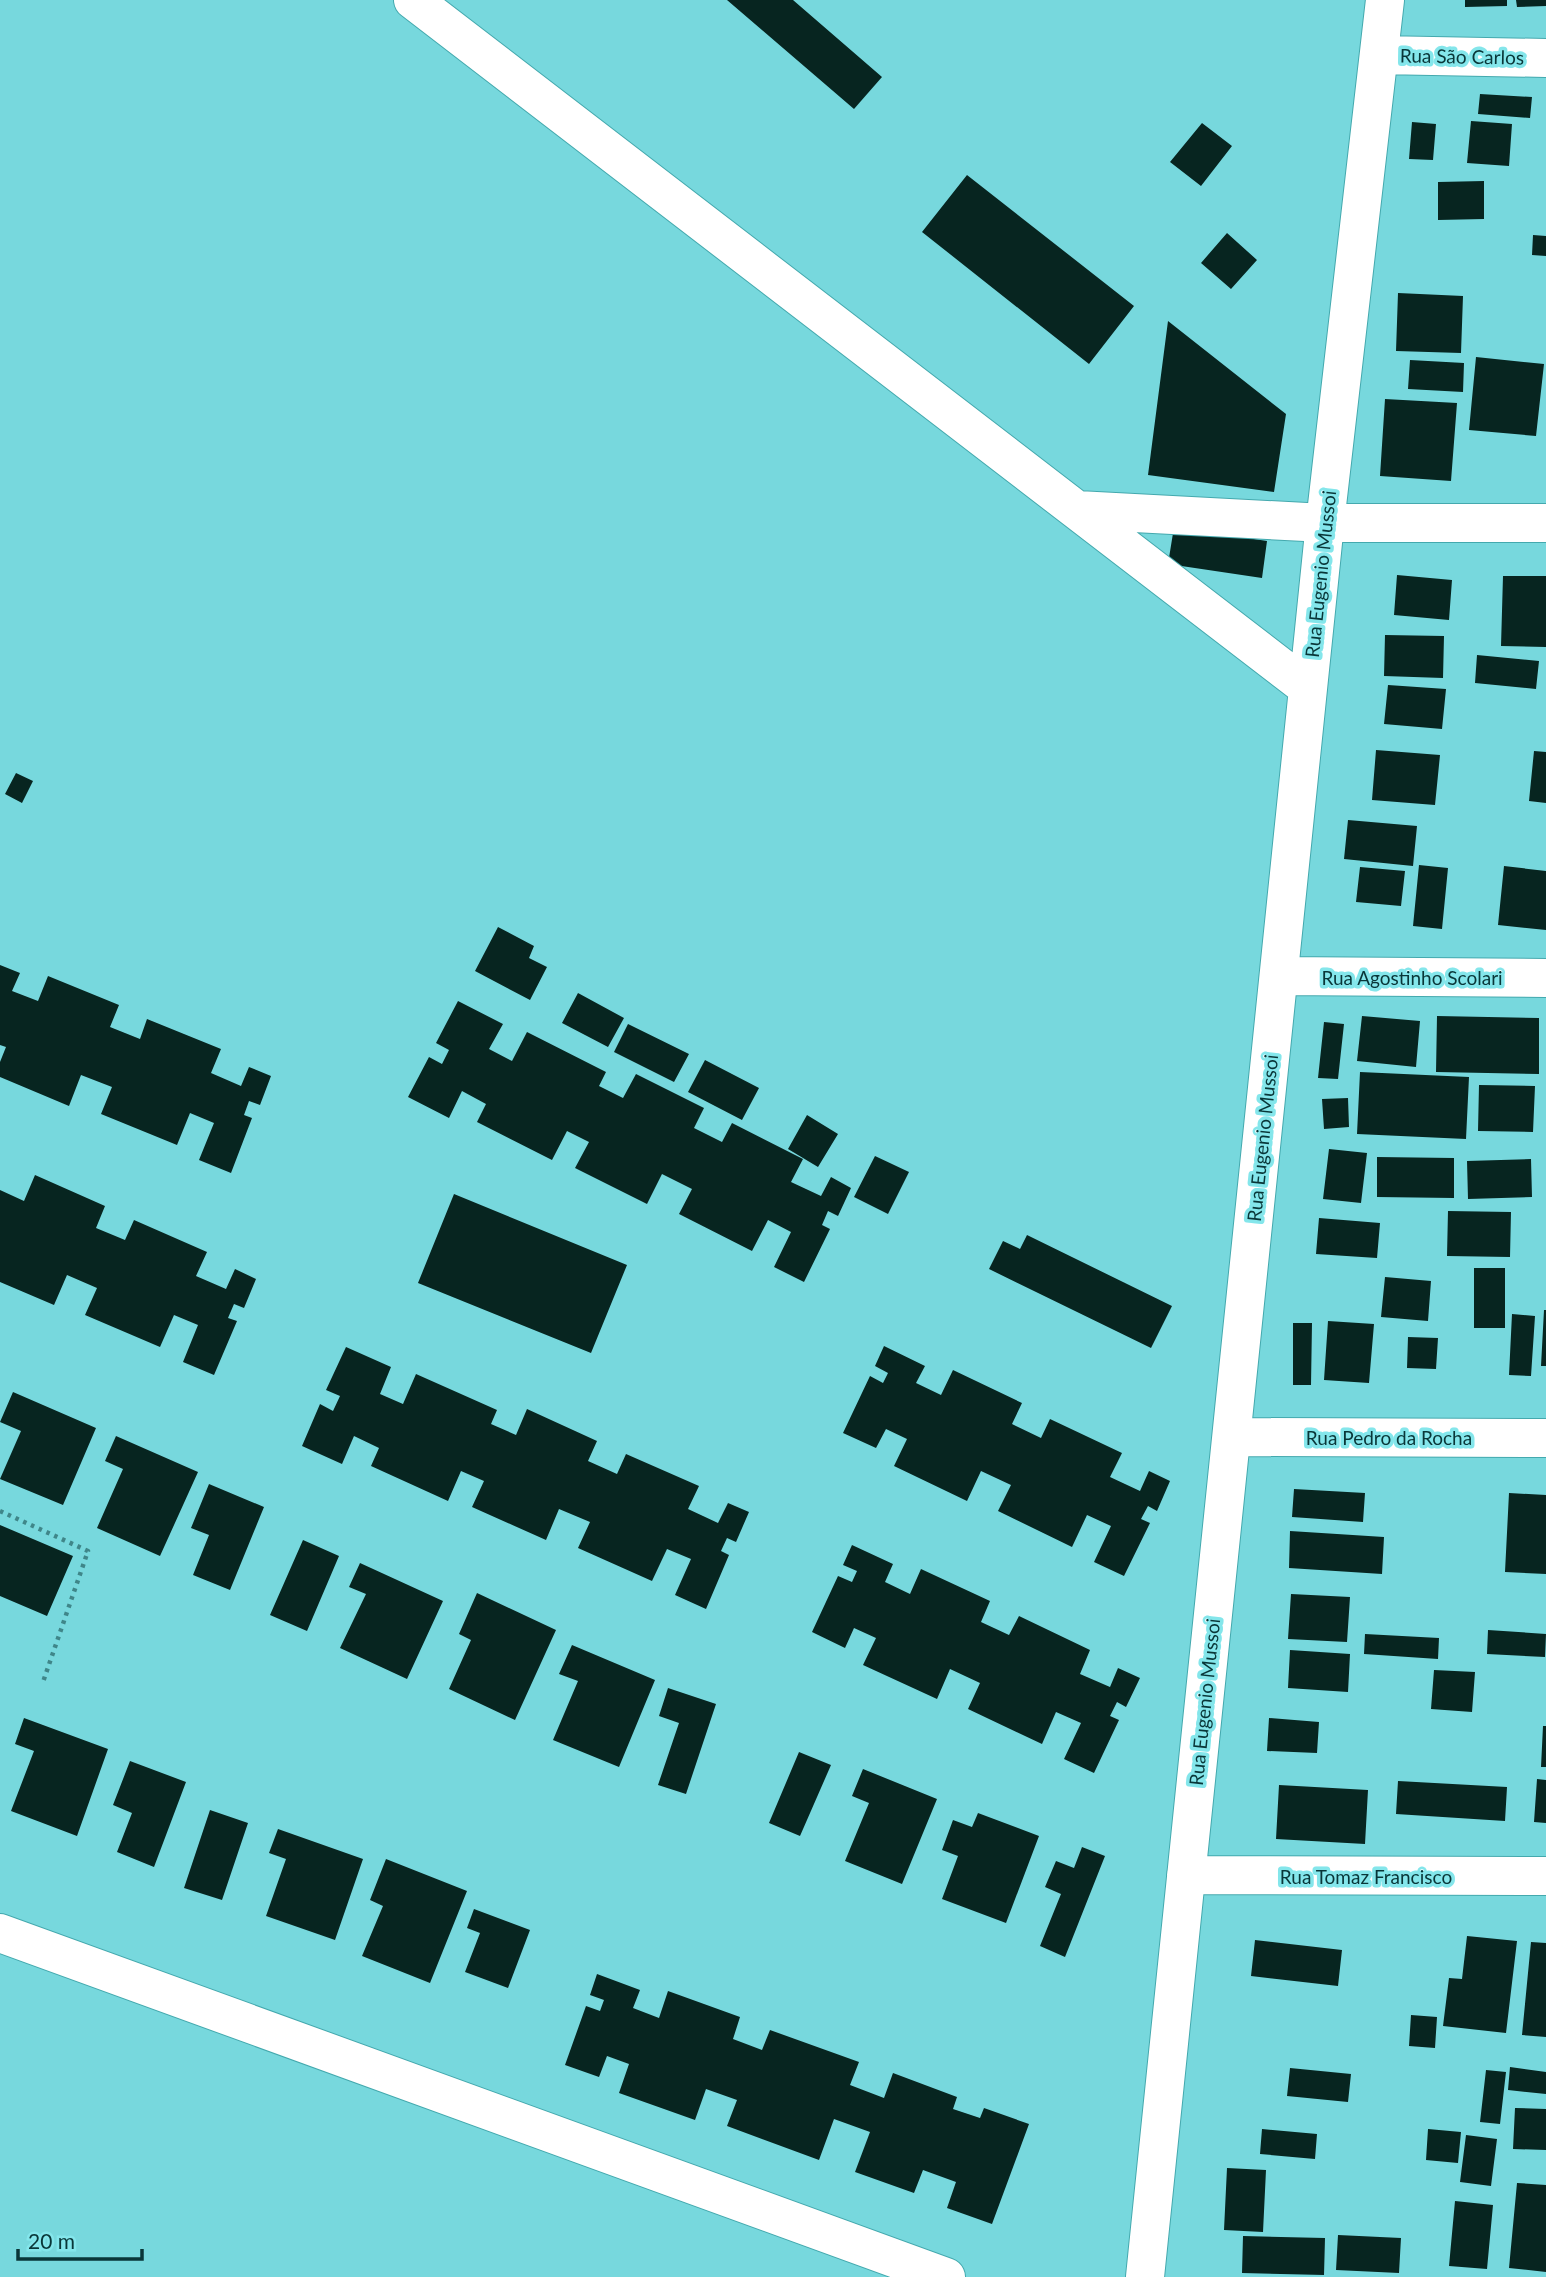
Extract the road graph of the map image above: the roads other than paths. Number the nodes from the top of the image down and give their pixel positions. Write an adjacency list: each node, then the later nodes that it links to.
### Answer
1 (412, 0): 5 (street)
2 (1385, 0): 3 (street, Rua Eugenio Mussoi)
3 (1379, 55): 4 (street, Rua São Carlos); 6 (street, Rua Eugenio Mussoi)
4 (1546, 58)
5 (1077, 510): 6 (street); 8 (street)
6 (1325, 523): 7 (street); 8 (street, Rua Eugenio Mussoi)
7 (1546, 523)
8 (1308, 688): 9 (street, Rua Eugenio Mussoi)
9 (1279, 976): 10 (street, Rua Agostinho Scolari); 11 (street, Rua Eugenio Mussoi)
10 (1546, 978)
11 (1231, 1437): 12 (street, Rua Pedro da Rocha); 13 (street, Rua Eugenio Mussoi)
12 (1546, 1438)
13 (1186, 1875): 14 (street, Rua Tomaz Francisco); 17 (street, Rua Eugenio Mussoi)
14 (1546, 1876)
15 (0, 1933): 16 (street)
16 (946, 2277)
17 (1145, 2277)

